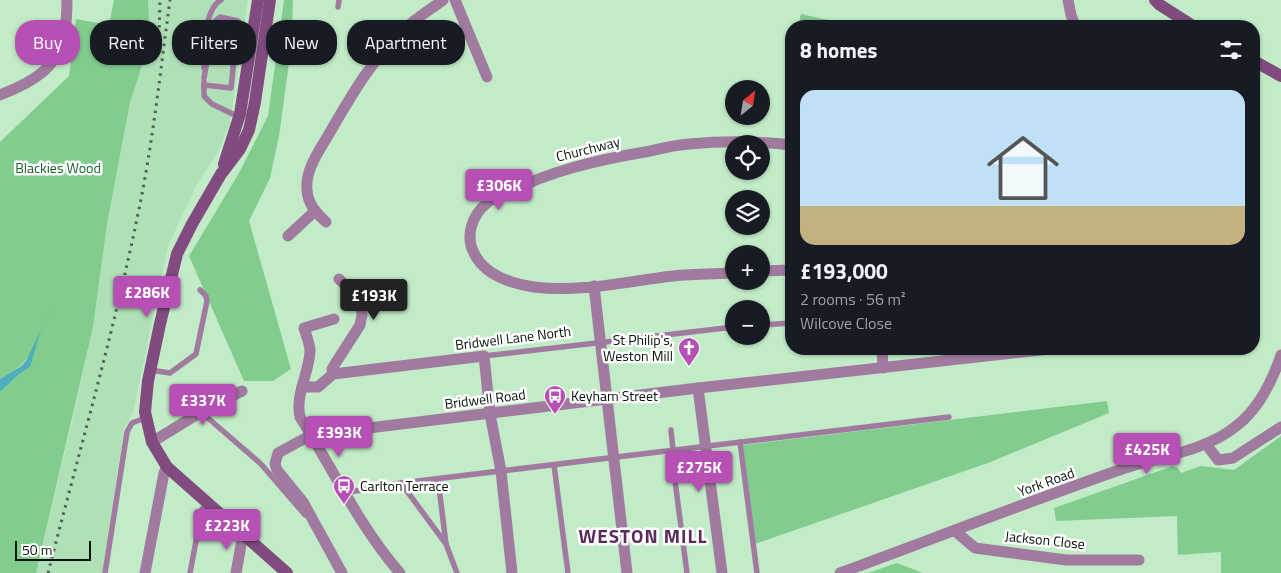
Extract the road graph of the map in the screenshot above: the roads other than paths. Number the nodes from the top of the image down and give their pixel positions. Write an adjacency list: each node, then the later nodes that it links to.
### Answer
1 (67, 0): 17 (street)
2 (221, 0): 16 (lane)
3 (258, 0): 18 (street)
4 (270, 0): 18 (street)
5 (338, 0): 10 (lane)
6 (444, 0): 20 (street)
7 (455, 0): 15 (street)
8 (1068, 0): 11 (street)
9 (1155, 0): 12 (street)
10 (338, 7)
11 (1073, 20)
12 (1184, 20)
13 (1260, 64): 14 (street)
14 (1281, 76)
15 (487, 77)
16 (204, 81): 16 (lane); 18 (lane)
17 (0, 95)
18 (245, 119): 39 (street)
19 (785, 145): 27 (street, Churchway)
20 (315, 211): 21 (street); 22 (street)
21 (326, 222)
22 (288, 236)
23 (785, 270): 24 (street)
24 (770, 271)
25 (725, 273): 27 (street, Churchway)
26 (340, 279): 40 (street)
27 (594, 286): 33 (street)
28 (200, 290): 39 (lane)
29 (334, 319): 41 (street)
30 (785, 323): 31 (lane)
31 (770, 324)
32 (725, 329): 33 (lane, Bridwell Lane North)
33 (600, 343): 37 (lane, Bridwell Lane North); 44 (street)
34 (882, 355): 38 (street)
35 (997, 355): 38 (street, Bridwell Road)
36 (1281, 355): 54 (street, York Road)
37 (484, 356): 40 (street, Bridwell Lane North); 46 (street)
38 (883, 368): 42 (street, Bridwell Road)
39 (150, 370): 48 (street)
40 (333, 374): 41 (street, Bridwell Lane North)
41 (302, 387): 51 (street)
42 (698, 388): 44 (street, Bridwell Road); 55 (street)
43 (242, 391): 45 (street)
44 (607, 399): 46 (street, Bridwell Road); 57 (street)
45 (201, 412): 52 (street); 65 (lane)
46 (490, 414): 51 (street, Bridwell Road); 60 (street)
47 (949, 417): 53 (lane)
48 (146, 418): 52 (street); 71 (lane)
49 (1281, 427): 54 (street)
50 (671, 430): 56 (lane)
51 (311, 435): 63 (street); 65 (street)
52 (152, 442): 59 (street)
53 (740, 442): 55 (lane); 83 (lane)
54 (1206, 444): 66 (street, York Road)
55 (706, 446): 56 (lane); 82 (street)
56 (672, 450): 57 (lane); 81 (lane)
57 (613, 458): 58 (lane); 80 (street)
58 (554, 465): 60 (lane); 79 (lane)
59 (167, 467): 64 (street); 72 (street)
60 (501, 471): 61 (lane); 78 (street)
61 (438, 479): 62 (lane); 68 (lane)
62 (402, 483): 63 (lane); 68 (lane)
63 (344, 493): 76 (street)
64 (207, 502): 67 (street); 73 (lane)
65 (316, 524): 75 (street)
66 (955, 531): 69 (street, Jackson Close); 84 (street, York Road)
67 (243, 534): 70 (street); 74 (street)
68 (446, 544): 77 (lane)
69 (1139, 560)
70 (285, 572)
71 (104, 573)
72 (145, 573)
73 (190, 573)
74 (236, 573)
75 (342, 573)
76 (400, 573)
77 (457, 573)
78 (512, 573)
79 (568, 573)
80 (627, 573)
81 (686, 573)
82 (722, 573)
83 (757, 573)
84 (840, 573)

